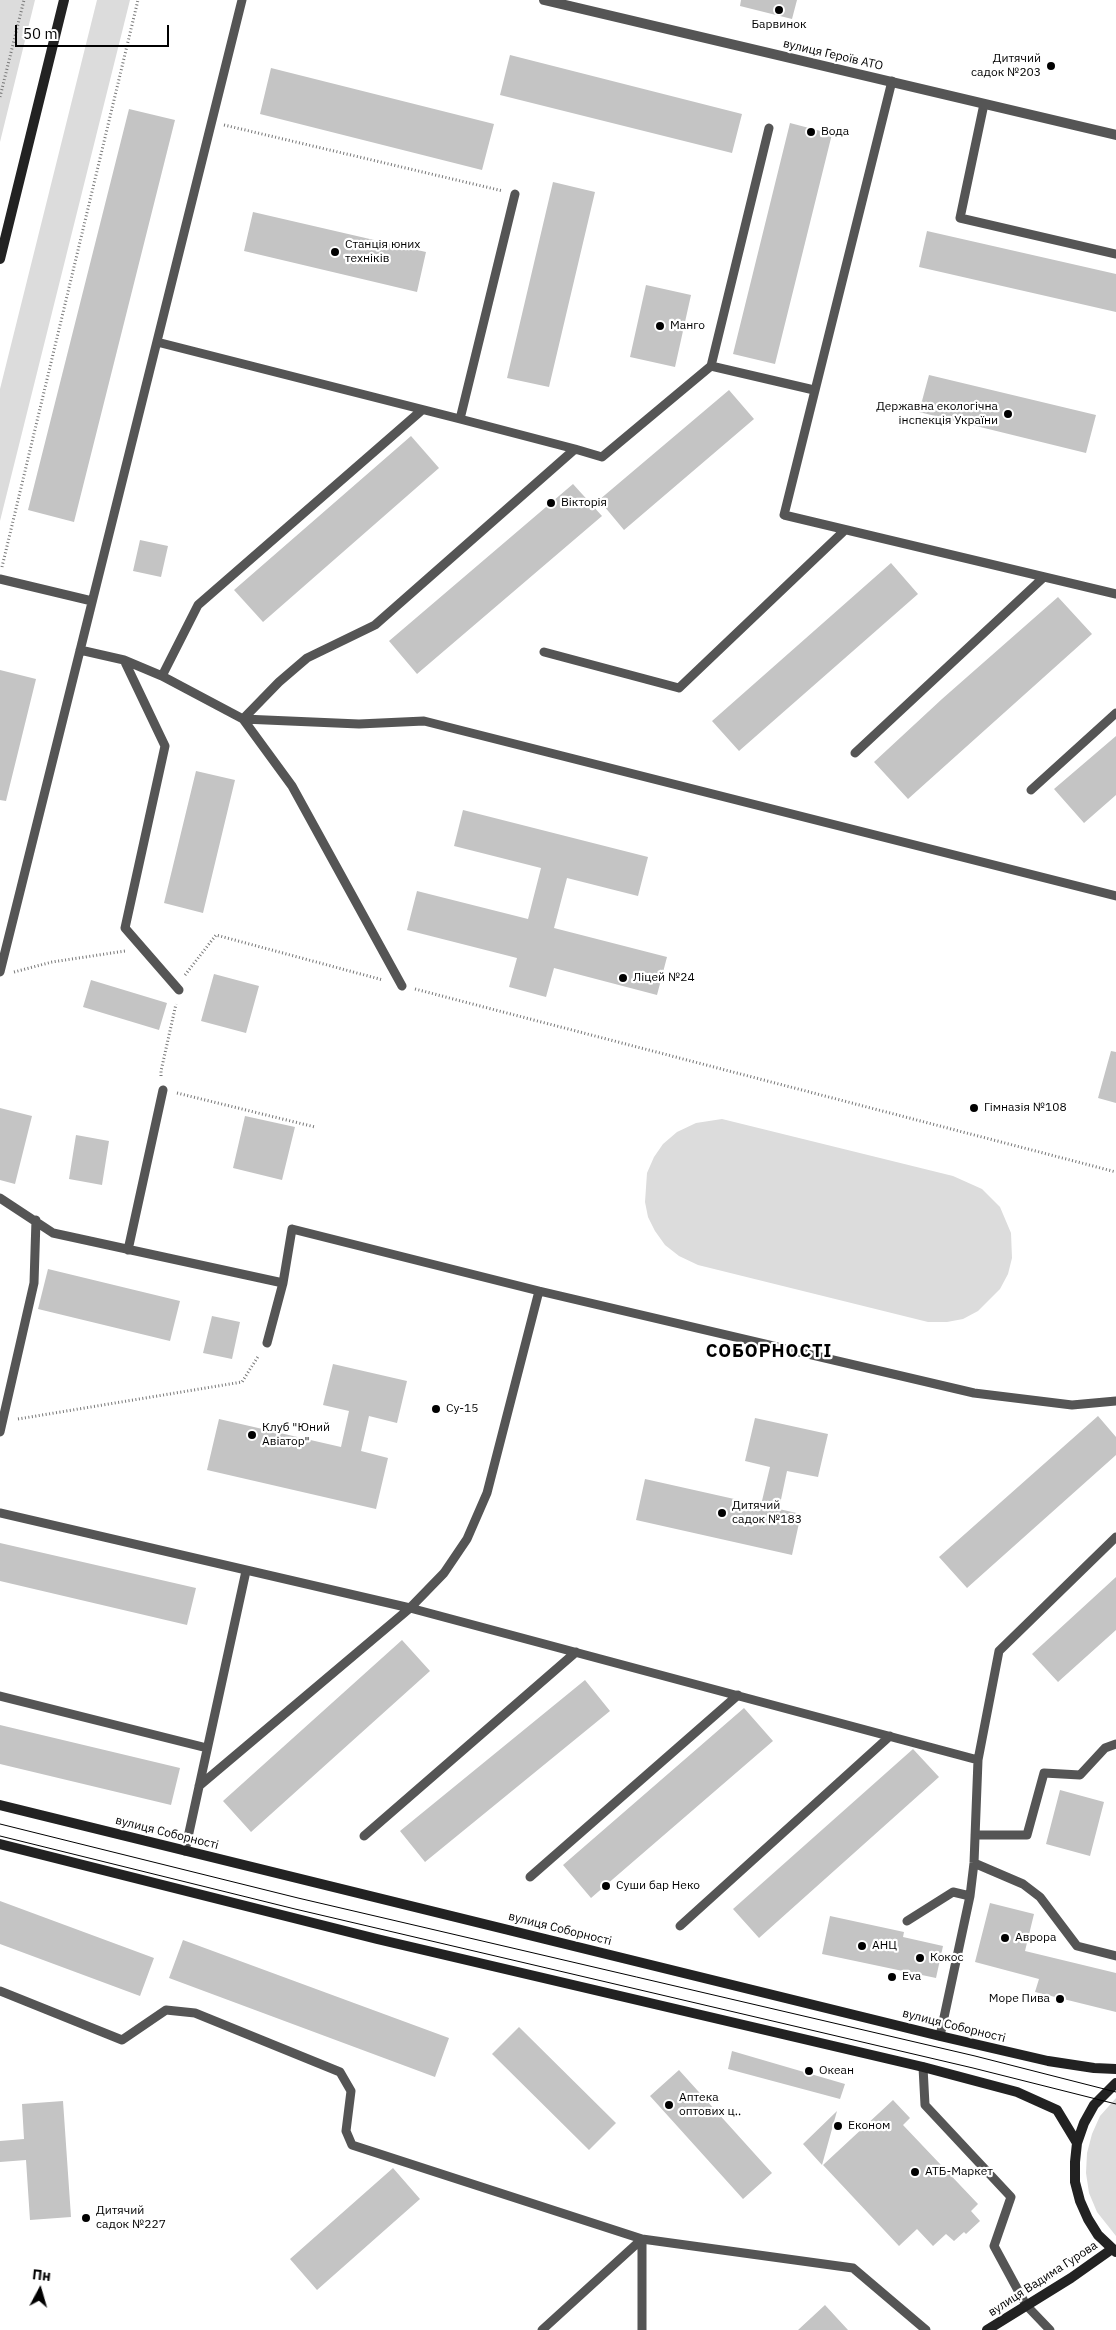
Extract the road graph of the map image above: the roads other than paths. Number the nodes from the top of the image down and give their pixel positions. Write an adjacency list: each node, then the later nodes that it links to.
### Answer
1 (64, 0): 10 (main road)
2 (242, 0): 11 (lane)
3 (544, 0): 4 (street, вулиця Героїв АТО)
4 (892, 82): 5 (street, вулиця Героїв АТО); 13 (lane)
5 (984, 104): 7 (street, вулиця Героїв АТО); 9 (lane)
6 (769, 128): 12 (lane)
7 (1116, 135)
8 (515, 194): 15 (lane)
9 (1116, 254)
10 (0, 259)
11 (157, 342): 14 (lane); 21 (lane)
12 (711, 366): 13 (lane); 16 (lane)
13 (814, 390): 17 (lane)
14 (422, 410): 15 (lane); 25 (lane)
15 (460, 419): 16 (lane)
16 (575, 449): 27 (lane)
17 (845, 530): 18 (lane); 23 (lane)
18 (1044, 577): 20 (lane); 28 (lane)
19 (0, 579): 21 (lane)
20 (1116, 594)
21 (92, 600): 22 (lane)
22 (80, 650): 24 (lane); 31 (lane)
23 (544, 652)
24 (124, 660): 25 (lane); 33 (lane)
25 (162, 676): 27 (lane)
26 (1116, 713): 29 (lane)
27 (243, 720): 30 (lane); 32 (lane)
28 (855, 753)
29 (1031, 790)
30 (1116, 896)
31 (4, 972)
32 (402, 986)
33 (179, 990)
34 (163, 1090): 37 (lane)
35 (0, 1198): 36 (lane)
36 (36, 1220): 37 (lane); 42 (lane)
37 (128, 1250): 38 (lane)
38 (283, 1283): 39 (lane); 40 (lane)
39 (539, 1291): 41 (lane); 46 (lane)
40 (267, 1344)
41 (1116, 1401)
42 (0, 1432)
43 (0, 1513): 45 (lane)
44 (1116, 1537): 53 (lane)
45 (246, 1571): 46 (lane); 52 (lane)
46 (410, 1608): 47 (lane); 54 (lane)
47 (576, 1652): 48 (lane); 57 (lane)
48 (738, 1695): 50 (lane); 61 (lane)
49 (0, 1696): 52 (lane)
50 (890, 1736): 53 (lane); 64 (lane)
51 (1116, 1744): 56 (lane)
52 (207, 1748): 54 (lane)
53 (978, 1760): 56 (lane)
54 (199, 1786): 59 (lane)
55 (0, 1805): 59 (main road, вулиця Соборності)
56 (975, 1835): 60 (lane)
57 (364, 1836)
58 (0, 1844): 68 (main road)
59 (185, 1851): 67 (main road, вулиця Соборності)
60 (974, 1863): 62 (lane); 65 (lane)
61 (530, 1877)
62 (970, 1896): 63 (lane); 67 (lane)
63 (907, 1921)
64 (680, 1926)
65 (1116, 1956)
66 (0, 1990): 72 (lane)
67 (940, 2036): 69 (main road, вулиця Соборності)
68 (923, 2067): 71 (main road); 74 (lane)
69 (1116, 2069)
70 (1116, 2083): 71 (main road)
71 (1078, 2142): 73 (main road)
72 (642, 2239): 75 (lane); 76 (lane); 77 (lane)
73 (1114, 2251): 74 (main road, вулиця Вадима Гурова)
74 (1026, 2305): 78 (main road, вулиця Вадима Гурова); 79 (lane)
75 (542, 2330)
76 (642, 2330)
77 (926, 2330)
78 (987, 2330)
79 (1050, 2330)

